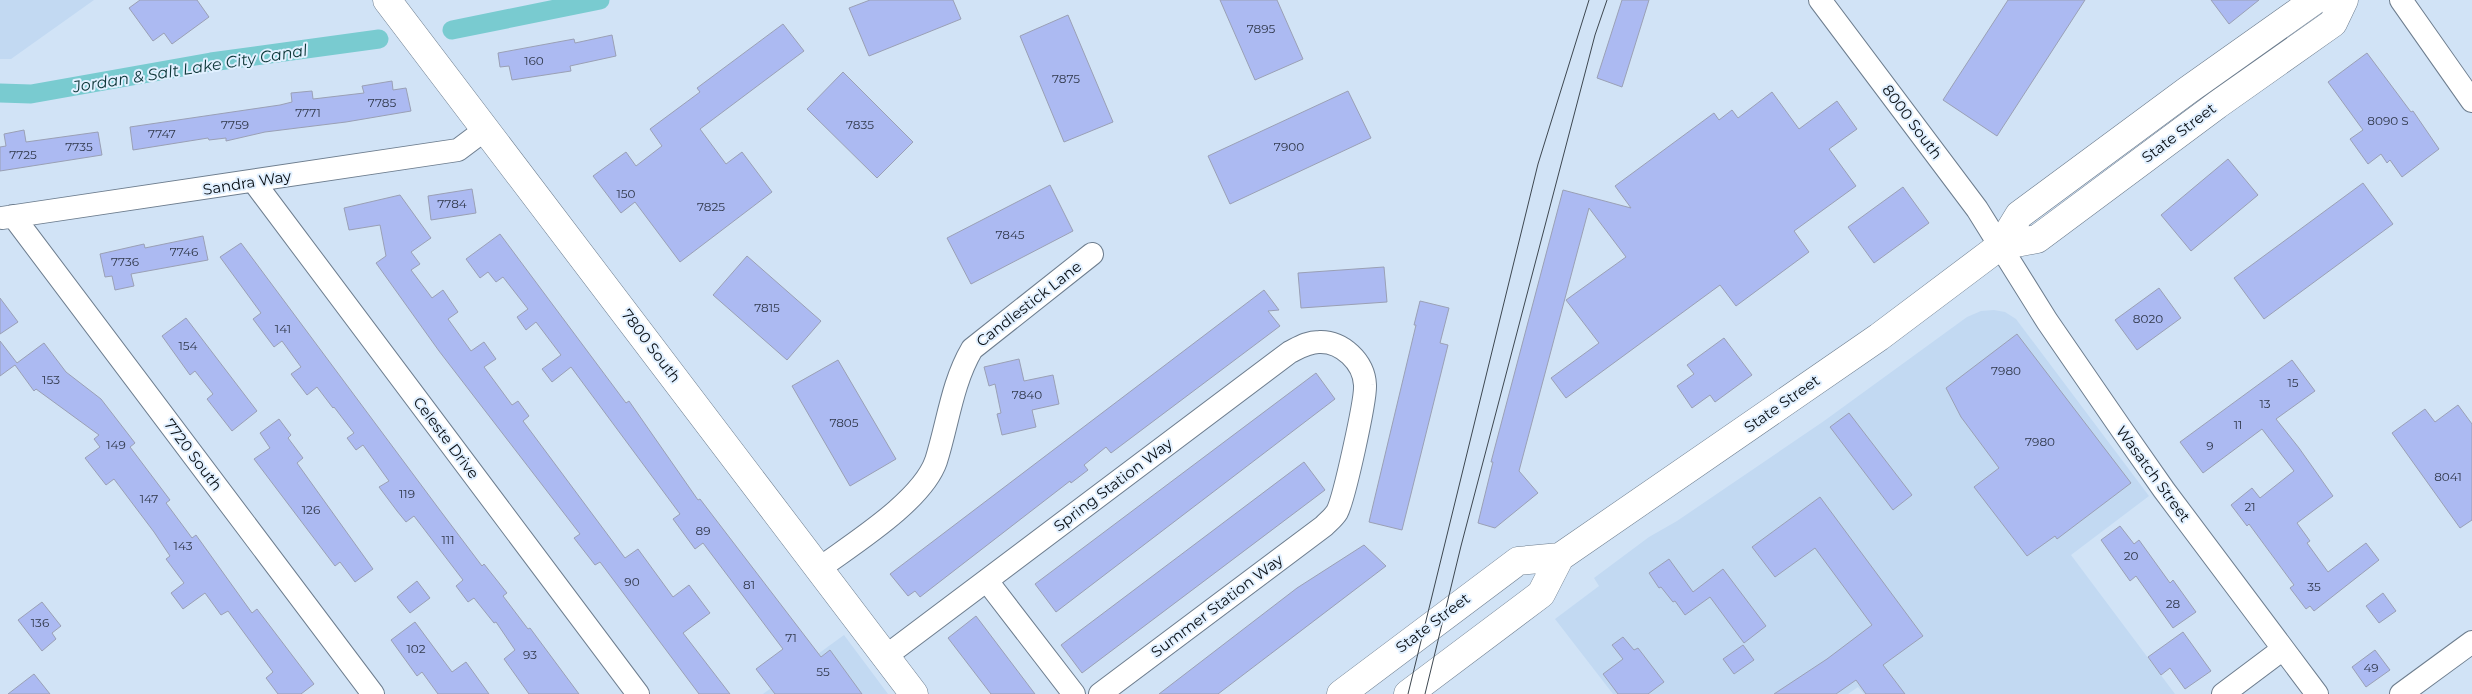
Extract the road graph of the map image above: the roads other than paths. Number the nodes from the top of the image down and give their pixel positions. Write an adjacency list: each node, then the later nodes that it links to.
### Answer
1 (387, 0): 7 (main road, 7800 South)
2 (1820, 0): 10 (street, 8000 South)
3 (2315, 0): 10 (main road, State Street)
4 (2344, 0): 10 (main road, State Street)
5 (2401, 0): 6 (street)
6 (2472, 101)
7 (486, 129): 8 (street, Sandra Way); 14 (main road, 7800 South)
8 (254, 182): 9 (street, Sandra Way); 20 (street, Celeste Drive)
9 (6, 218): 19 (street, 7720 South)
10 (2000, 246): 13 (main road, State Street); 17 (street, Wasatch Street)
11 (1092, 254): 14 (street, Candlestick Lane)
12 (1332, 518): 15 (street, Spring Station Way); 23 (street, Summer Station Way)
13 (1560, 556): 24 (main road, State Street); 25 (main road, State Street)
14 (820, 568): 18 (main road, 7800 South)
15 (987, 581): 18 (street, Spring Station Way); 22 (street)
16 (2472, 642): 28 (street)
17 (2283, 649): 26 (street); 27 (street, Wasatch Street)
18 (886, 656): 21 (main road, 7800 South)
19 (373, 694)
20 (638, 694)
21 (914, 694)
22 (1074, 694)
23 (1100, 694)
24 (1341, 694)
25 (1408, 694)
26 (2223, 694)
27 (2317, 694)
28 (2401, 694)

